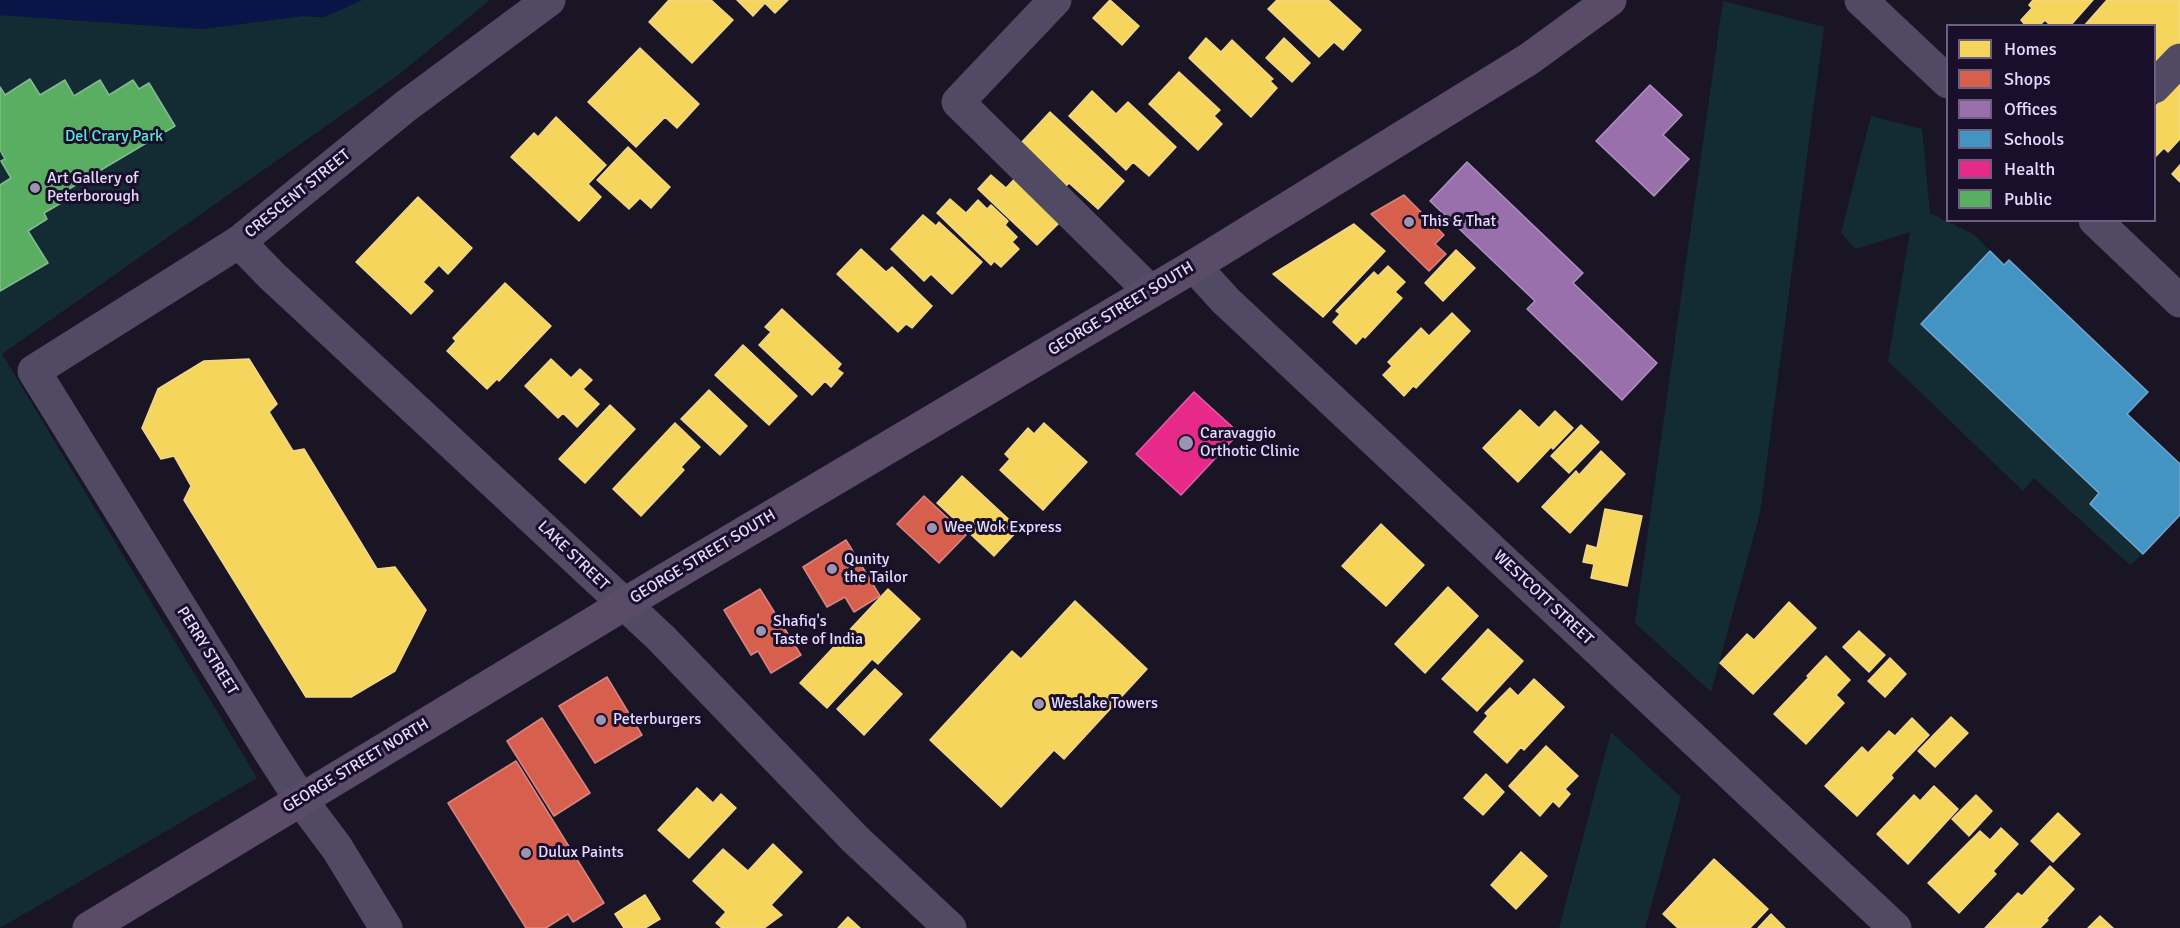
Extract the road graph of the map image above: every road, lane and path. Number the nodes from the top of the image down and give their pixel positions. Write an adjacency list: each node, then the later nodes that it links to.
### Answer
1 (549, 0): 9 (street, CRESCENT STREET)
2 (1055, 0): 11 (street)
3 (1610, 0): 10 (main road, GEORGE STREET SOUTH)
4 (1861, 0): 6 (street)
5 (2180, 60): 7 (street)
6 (1946, 81)
7 (2156, 85)
8 (2097, 222): 12 (street)
9 (239, 242): 13 (street, CRESCENT STREET); 14 (street, LAKE STREET)
10 (1194, 266): 11 (main road, GEORGE STREET SOUTH); 19 (street, WESTCOTT STREET)
11 (1150, 291): 14 (main road, GEORGE STREET SOUTH)
12 (2180, 301)
13 (34, 371): 15 (street, PERRY STREET)
14 (624, 605): 15 (main road, GEORGE STREET NORTH); 18 (street, LAKE STREET)
15 (301, 800): 16 (main road, GEORGE STREET NORTH); 17 (street, PERRY STREET)
16 (89, 928)
17 (386, 928)
18 (950, 928)
19 (1894, 928)

